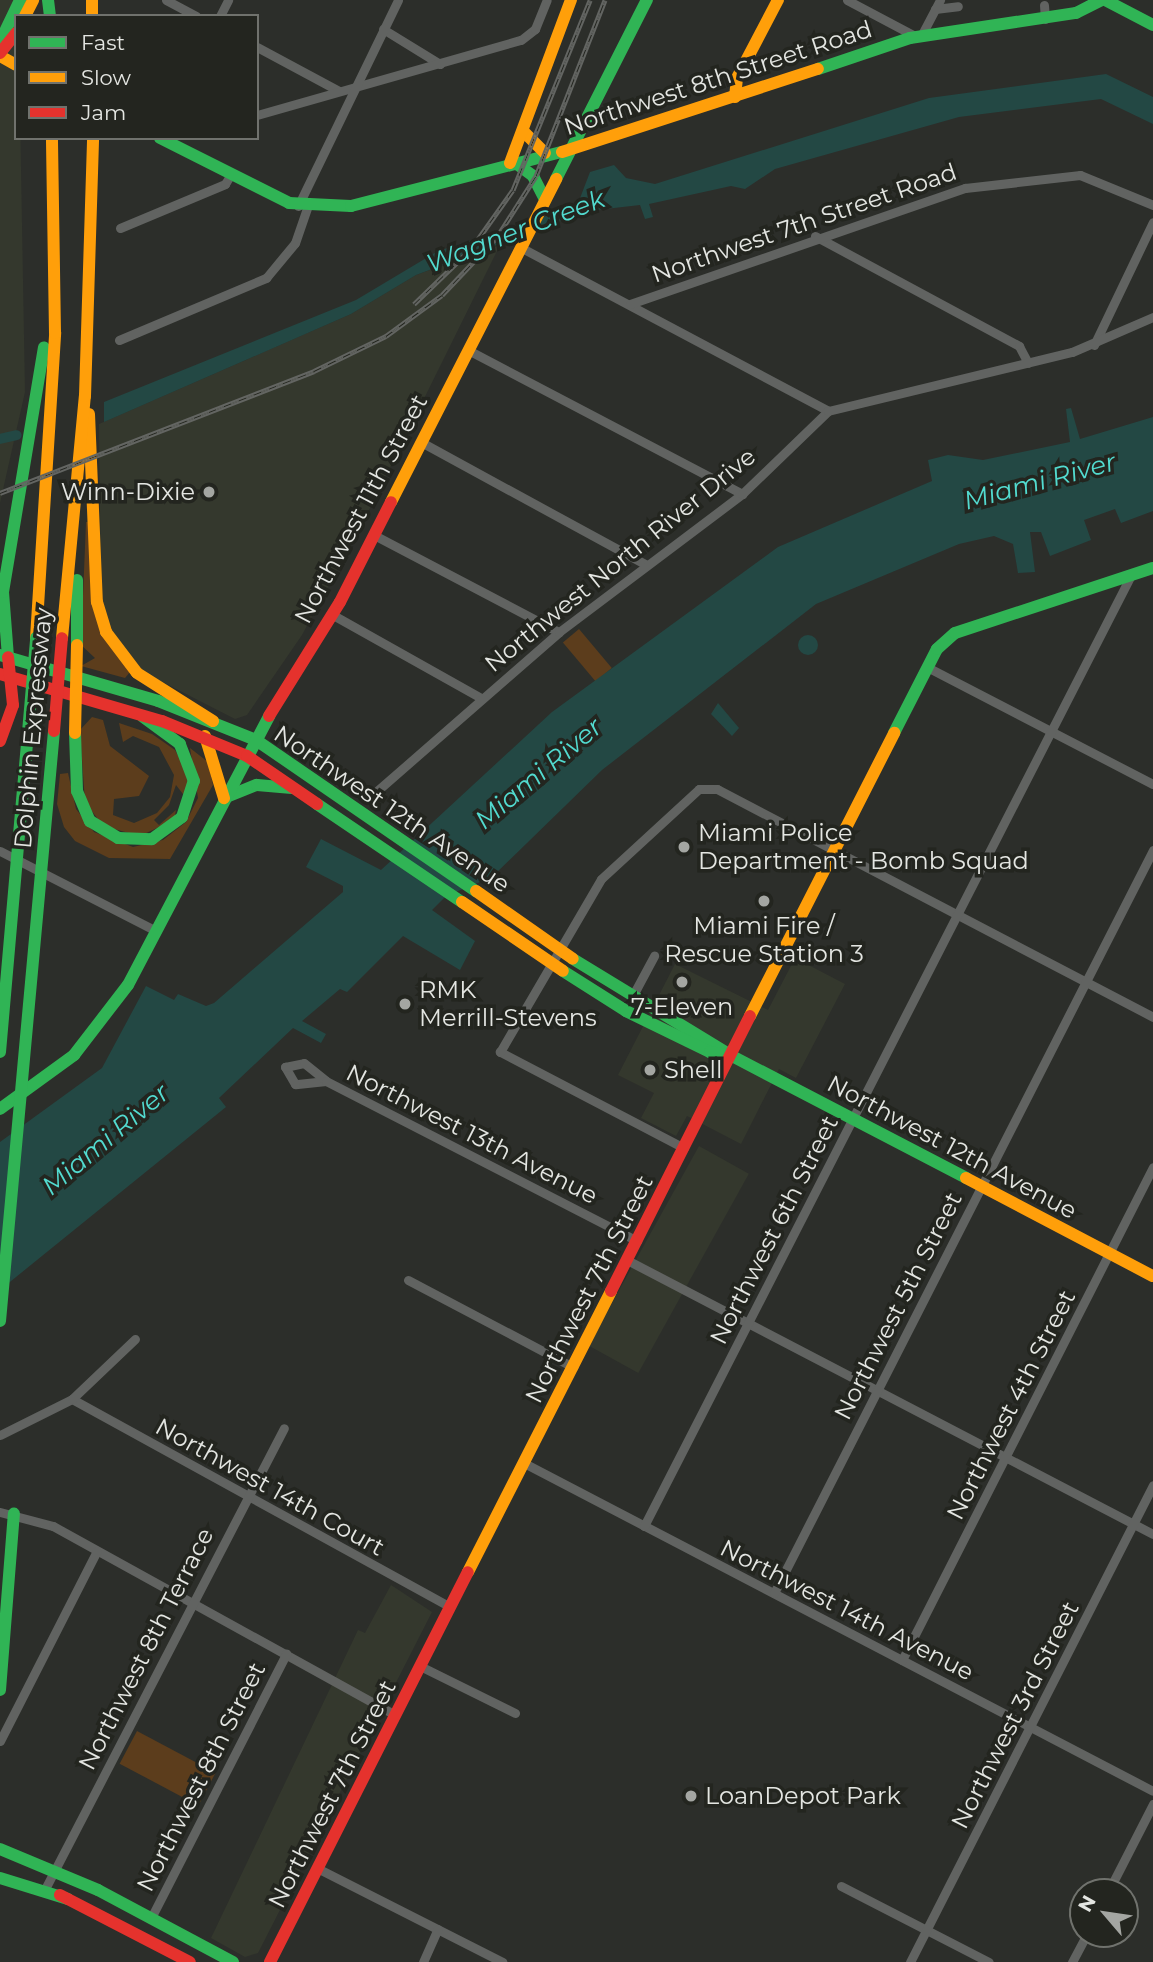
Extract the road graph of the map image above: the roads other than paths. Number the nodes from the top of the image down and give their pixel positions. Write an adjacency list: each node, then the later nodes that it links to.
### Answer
1 (20, 0): 19 (main road)
2 (166, 0): 13 (street)
3 (398, 0): 16 (street)
4 (547, 0): 22 (street)
5 (571, 0): 27 (main road)
6 (647, 0): 31 (main road, Northwest 11th Street)
7 (778, 0): 25 (main road)
8 (847, 0): 18 (street)
9 (1103, 0): 14 (main road, Northwest 8th Street Road); 15 (main road)
10 (937, 5): 12 (street); 18 (street)
11 (1044, 5): 14 (street)
12 (958, 6)
13 (192, 14)
14 (1045, 19): 18 (main road, Northwest 8th Street Road)
15 (1153, 25)
16 (383, 29): 22 (street); 23 (street)
17 (14, 36): 21 (main road)
18 (919, 36): 25 (main road, Northwest 8th Street Road)
19 (0, 43)
20 (259, 48): 24 (street)
21 (0, 55)
22 (440, 64): 23 (street)
23 (354, 87): 24 (street); 37 (street)
24 (340, 91): 26 (street)
25 (735, 97): 31 (main road, Northwest 8th Street Road)
26 (259, 114)
27 (523, 131): 32 (main road); 33 (main road)
28 (51, 140): 42 (main road, Dolphin Expressway)
29 (93, 140): 49 (main road, Dolphin Expressway)
30 (170, 140): 34 (main road)
31 (570, 149): 32 (main road, Northwest 8th Street Road); 35 (main road, Northwest 11th Street)
32 (545, 153): 33 (main road, Northwest 8th Street Road)
33 (512, 162): 35 (main road); 37 (main road, Northwest 8th Street Road)
34 (231, 174): 37 (main road); 39 (street)
35 (545, 200): 41 (main road, Northwest 11th Street)
36 (1153, 205): 40 (street, Northwest 7th Street Road)
37 (302, 207): 45 (street)
38 (1153, 222): 46 (street)
39 (120, 228)
40 (815, 236): 43 (street, Northwest 7th Street Road); 48 (street)
41 (522, 243): 43 (street); 47 (main road, Northwest 11th Street)
42 (50, 254): 54 (main road); 86 (main road, Dolphin Expressway, bridge)
43 (630, 304): 50 (street)
44 (1153, 317): 46 (street)
45 (119, 340)
46 (1094, 345): 48 (street)
47 (468, 350): 51 (main road, Northwest 11th Street); 53 (street)
48 (1028, 363): 50 (street)
49 (85, 396): 52 (main road, Dolphin Expressway); 67 (main road)
50 (828, 411): 53 (street, Northwest North River Drive)
51 (421, 442): 55 (main road, Northwest 11th Street); 57 (street)
52 (77, 494): 66 (main road, bridge); 99 (main road, Dolphin Expressway, bridge)
53 (742, 494): 57 (street, Northwest North River Drive)
54 (12, 521): 56 (main road); 62 (main road)
55 (374, 535): 60 (main road, Northwest 11th Street); 61 (street)
56 (0, 552)
57 (645, 565): 61 (street, Northwest North River Drive)
58 (1153, 568): 59 (main road)
59 (1130, 577): 63 (main road, Northwest 7th Street); 68 (street, Northwest 6th Street)
60 (333, 615): 65 (street); 70 (main road, Northwest 11th Street)
61 (559, 632): 65 (street, Northwest North River Drive)
62 (4, 656): 64 (main road); 67 (main road, Northwest 12th Avenue)
63 (927, 667): 68 (street); 78 (main road, Northwest 7th Street)
64 (6, 676): 66 (main road, Northwest 12th Avenue); 71 (main road)
65 (481, 698): 75 (street, Northwest North River Drive)
66 (142, 716): 69 (main road, Northwest 12th Avenue)
67 (213, 721): 70 (main road, Northwest 12th Avenue)
68 (1051, 731): 73 (street); 80 (street, Northwest 6th Street)
69 (205, 736): 72 (main road, Northwest 12th Avenue); 76 (main road)
70 (256, 740): 72 (main road, Northwest 11th Street); 84 (main road, Northwest 12th Avenue, bridge)
71 (0, 741)
72 (247, 756): 74 (main road, Northwest 12th Avenue); 76 (main road, Northwest 11th Street)
73 (1153, 784)
74 (296, 789): 76 (main road); 87 (main road, Northwest 12th Avenue, bridge)
75 (370, 797)
76 (225, 798): 81 (main road, Northwest 11th Street)
77 (1153, 850): 83 (street, Northwest 5th Street)
78 (835, 851): 80 (street); 87 (main road, Northwest 7th Street); 91 (street)
79 (0, 852): 81 (street)
80 (956, 915): 83 (street); 90 (street, Northwest 6th Street)
81 (156, 931): 89 (main road, Northwest 11th Street)
82 (654, 956): 84 (street)
83 (1086, 982): 85 (street); 93 (street, Northwest 5th Street)
84 (632, 996): 87 (main road, Northwest 12th Avenue)
85 (1153, 1017)
86 (0, 1052)
87 (732, 1056): 90 (main road, Northwest 12th Avenue); 91 (main road, Northwest 7th Street)
88 (326, 1081): 94 (street, Northwest 13th Avenue)
89 (0, 1109)
90 (853, 1119): 93 (main road, Northwest 12th Avenue); 100 (street, Northwest 6th Street)
91 (684, 1148): 94 (main road, Northwest 7th Street)
92 (1153, 1167): 95 (street, Northwest 4th Street)
93 (981, 1186): 95 (main road, Northwest 12th Avenue); 103 (street, Northwest 5th Street)
94 (637, 1241): 96 (main road, Northwest 7th Street)
95 (1110, 1253): 97 (main road, Northwest 12th Avenue); 107 (street, Northwest 4th Street)
96 (627, 1260): 100 (street); 102 (main road, Northwest 7th Street)
97 (1153, 1276)
98 (408, 1280): 102 (street)
99 (0, 1321)
100 (748, 1324): 103 (street); 114 (street, Northwest 6th Street)
101 (135, 1339): 104 (street)
102 (573, 1367): 108 (main road, Northwest 7th Street)
103 (876, 1390): 107 (street); 117 (street, Northwest 5th Street)
104 (72, 1399): 106 (street); 110 (street, Northwest 14th Court)
105 (284, 1428): 110 (street, Northwest 8th Terrace)
106 (0, 1435)
107 (1005, 1458): 113 (street); 123 (street, Northwest 4th Street)
108 (524, 1463): 114 (street, Northwest 14th Avenue); 120 (main road, Northwest 7th Street)
109 (1153, 1485): 113 (street, Northwest 3rd Street)
110 (245, 1496): 118 (street, Northwest 8th Terrace); 120 (street, Northwest 14th Court)
111 (0, 1512): 112 (street)
112 (14, 1514): 116 (street); 121 (main road)
113 (1133, 1523): 115 (street); 128 (street, Northwest 3rd Street)
114 (644, 1526): 117 (street, Northwest 14th Avenue)
115 (1153, 1534)
116 (97, 1551): 118 (street); 129 (street)
117 (774, 1593): 123 (street, Northwest 14th Avenue)
118 (191, 1602): 122 (street); 135 (street, Northwest 8th Terrace)
119 (0, 1605): 121 (main road)
120 (450, 1608): 124 (main road, Northwest 7th Street)
121 (8, 1628): 125 (main road)
122 (286, 1654): 127 (street); 141 (street, Northwest 8th Street)
123 (902, 1660): 128 (street, Northwest 14th Avenue)
124 (420, 1666): 126 (street); 127 (main road, Northwest 7th Street)
125 (0, 1690)
126 (515, 1713)
127 (395, 1715): 133 (main road, Northwest 7th Street)
128 (1031, 1727): 130 (street, Northwest 14th Avenue); 143 (street, Northwest 3rd Street)
129 (0, 1741)
130 (1153, 1791)
131 (1153, 1804): 137 (street)
132 (0, 1849): 135 (main road)
133 (317, 1868): 142 (street); 146 (main road, Northwest 7th Street)
134 (0, 1871): 139 (main road)
135 (54, 1871): 139 (street, Northwest 8th Terrace); 141 (main road)
136 (0, 1878): 140 (main road)
137 (1115, 1878)
138 (841, 1886): 143 (street)
139 (45, 1889): 140 (main road)
140 (68, 1899): 144 (main road)
141 (150, 1918): 145 (main road)
142 (438, 1929): 147 (street); 148 (street)
143 (927, 1929): 149 (street, Northwest 3rd Street); 150 (street)
144 (190, 1962)
145 (233, 1962)
146 (270, 1962)
147 (423, 1962)
148 (502, 1962)
149 (910, 1962)
150 (989, 1962)

